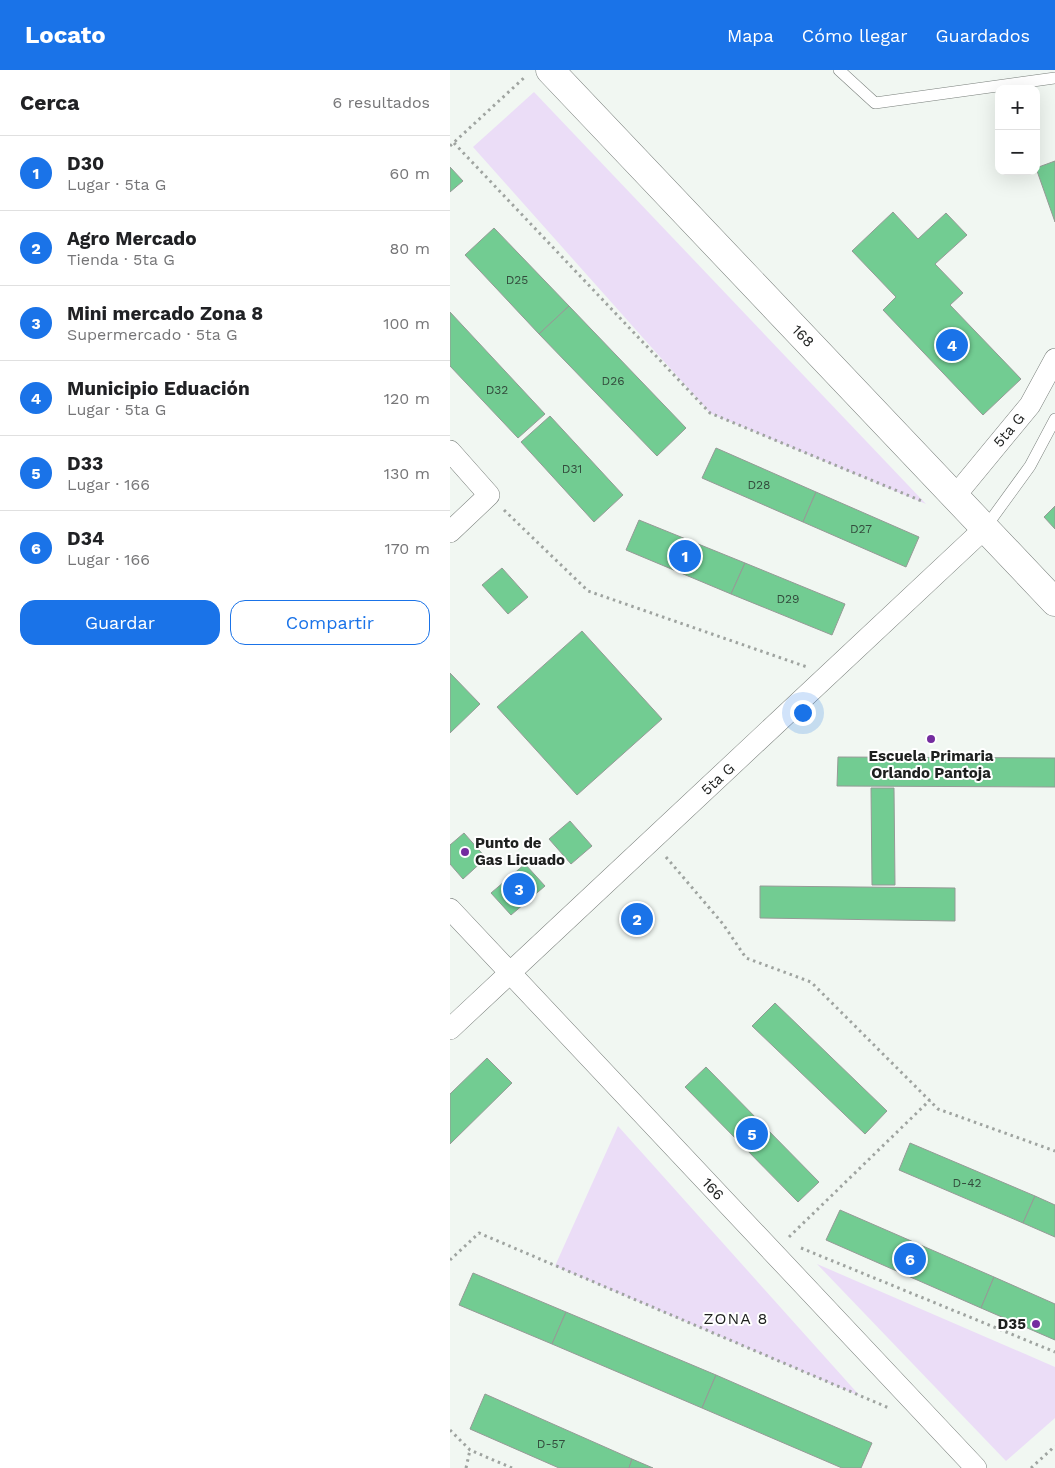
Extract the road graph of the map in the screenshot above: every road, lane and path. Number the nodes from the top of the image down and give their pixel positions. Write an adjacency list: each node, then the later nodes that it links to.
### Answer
1 (532, 70): 5 (path)
2 (550, 70): 11 (street, 168)
3 (839, 70): 4 (lane)
4 (1055, 78)
5 (454, 142): 6 (path); 11 (path)
6 (450, 146)
7 (1055, 359): 11 (street, 5ta G)
8 (1055, 419): 12 (lane)
9 (450, 450): 10 (street)
10 (489, 495): 13 (street); 15 (path)
11 (942, 500): 12 (street, 168)
12 (985, 528): 14 (street, 168); 15 (street, 5ta G)
13 (450, 532)
14 (1055, 602)
15 (829, 674): 16 (street, 5ta G)
16 (651, 840): 18 (street, 5ta G); 20 (path)
17 (450, 909): 18 (street, 166)
18 (510, 973): 19 (street, 5ta G); 22 (street, 166)
19 (450, 1029)
20 (930, 1100): 21 (path); 22 (path)
21 (1055, 1151)
22 (778, 1247): 24 (path); 31 (street, 166)
23 (450, 1260): 25 (path)
24 (1055, 1352)
25 (895, 1411)
26 (450, 1430): 28 (path)
27 (1055, 1446): 32 (path)
28 (470, 1450): 29 (path); 30 (path)
29 (466, 1468)
30 (512, 1468)
31 (976, 1468)
32 (1031, 1468)

